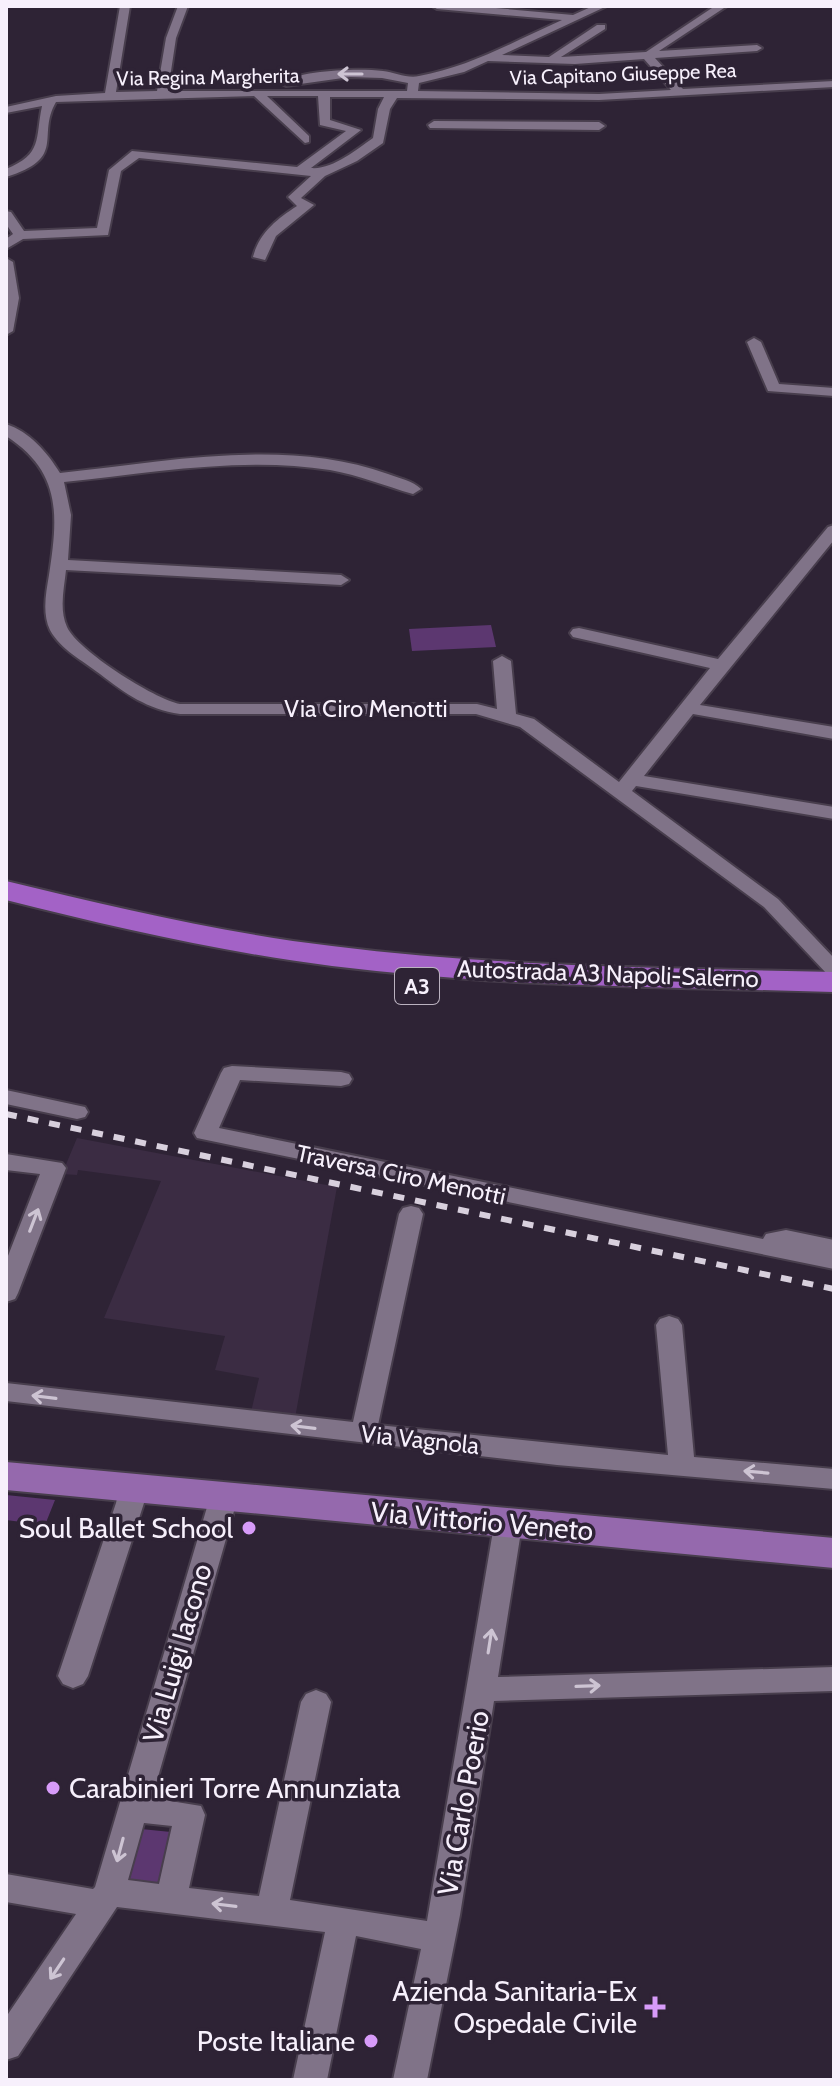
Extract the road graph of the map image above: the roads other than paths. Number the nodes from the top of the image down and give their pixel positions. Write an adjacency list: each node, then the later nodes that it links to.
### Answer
1 (125, 6): 20 (street)
2 (183, 6): 18 (street)
3 (437, 6): 6 (street)
4 (602, 6): 6 (street)
5 (722, 6): 9 (street)
6 (572, 18): 10 (street)
7 (601, 27): 11 (street)
8 (757, 48): 9 (street)
9 (647, 55): 11 (street); 16 (street)
10 (486, 58): 11 (street); 13 (street)
11 (554, 61)
12 (834, 84): 16 (street, Via Capitano Giuseppe Rea)
13 (413, 88): 14 (street, one-way to 14); 17 (street, Via Regina Margherita); 19 (street, Via Capitano Giuseppe Rea)
14 (253, 93): 15 (street, Via Regina Margherita); 18 (street, Via Regina Margherita); 24 (street)
15 (324, 93): 17 (street, Via Regina Margherita); 25 (street)
16 (680, 93): 19 (street, Via Capitano Giuseppe Rea)
17 (394, 94): 27 (street)
18 (162, 95): 20 (street, Via Regina Margherita)
19 (441, 95): 23 (street)
20 (110, 96): 21 (street, Via Regina Margherita)
21 (48, 101): 22 (street, Via Regina Margherita); 26 (street)
22 (6, 110)
23 (599, 126)
24 (305, 139)
25 (298, 172): 27 (street); 29 (street)
26 (6, 173)
27 (321, 173): 31 (street)
28 (6, 215): 29 (street)
29 (20, 235): 30 (street)
30 (6, 245)
31 (260, 257)
32 (6, 262): 33 (street)
33 (6, 331)
34 (754, 342): 35 (street)
35 (834, 392)
36 (6, 429): 37 (street, Via Ciro Menotti)
37 (55, 478): 38 (street); 40 (street, Via Ciro Menotti)
38 (413, 489)
39 (834, 530): 44 (street)
40 (59, 565): 41 (street); 46 (street, Via Ciro Menotti)
41 (341, 580)
42 (579, 633): 44 (street)
43 (502, 661): 46 (street)
44 (722, 665): 45 (street)
45 (688, 708): 47 (street); 48 (street)
46 (507, 715): 48 (street, Via Ciro Menotti)
47 (834, 733)
48 (626, 787): 49 (street); 52 (street, Via Ciro Menotti)
49 (834, 813)
50 (6, 890): 52 (highway, Autostrada A3 Napoli-Salerno / A3)
51 (6, 912): 52 (highway, Autostrada A3 Napoli-Salerno / A3)
52 (833, 985)
53 (341, 1079): 59 (street, Traversa Ciro Menotti)
54 (6, 1097): 55 (street)
55 (77, 1112)
56 (6, 1162): 61 (street, one-way to 56)
57 (411, 1214): 64 (street)
58 (834, 1248): 59 (street)
59 (770, 1249): 60 (street)
60 (834, 1261)
61 (6, 1293)
62 (669, 1325): 65 (street)
63 (6, 1392): 64 (street, Via Vagnola, one-way to 63)
64 (363, 1434): 65 (street, Via Vagnola)
65 (682, 1466): 67 (street, Via Vagnola, one-way to 65)
66 (6, 1476): 68 (main road, Via Vittorio Veneto)
67 (834, 1479)
68 (131, 1488): 69 (main road, Via Vittorio Veneto); 72 (street)
69 (224, 1497): 70 (main road, Via Vittorio Veneto); 76 (street, Via Luigi Iacono)
70 (508, 1525): 71 (main road, Via Vittorio Veneto); 74 (street, Via Carlo Poerio, one-way to 70)
71 (834, 1553)
72 (73, 1676)
73 (834, 1679): 74 (street, one-way to 73)
74 (482, 1689): 82 (street, Via Carlo Poerio)
75 (316, 1702): 80 (street)
76 (131, 1809): 78 (street, Via Luigi Iacono, one-way to 78); 79 (street)
77 (6, 1888): 78 (street)
78 (105, 1898): 79 (street); 83 (street, Via Luigi Iacono, one-way to 83)
79 (171, 1899): 80 (street, one-way to 79)
80 (272, 1911): 81 (street)
81 (343, 1920): 82 (street); 84 (street)
82 (439, 1938): 85 (street, Via Carlo Poerio)
83 (6, 2045)
84 (310, 2080)
85 (410, 2080)

